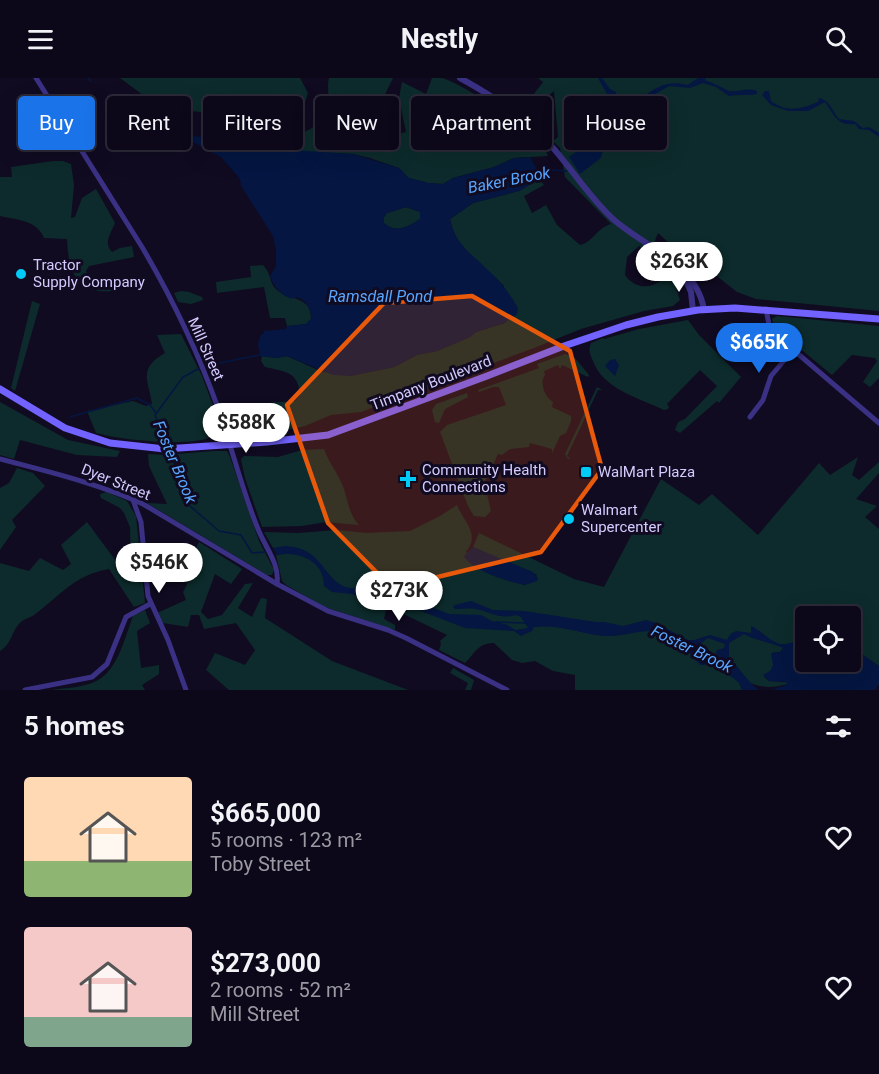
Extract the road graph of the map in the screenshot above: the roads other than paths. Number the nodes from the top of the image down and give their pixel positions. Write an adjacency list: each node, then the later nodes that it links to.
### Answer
1 (36, 78): 12 (street, Mill Street)
2 (460, 78): 3 (street)
3 (681, 271): 5 (street); 6 (street)
4 (766, 309): 5 (main road, Timpany Boulevard); 7 (main road, Timpany Boulevard); 8 (street)
5 (704, 310): 6 (main road, Timpany Boulevard)
6 (693, 311): 12 (main road, Timpany Boulevard)
7 (879, 319)
8 (793, 350): 10 (street); 11 (street)
9 (0, 389): 12 (main road, Timpany Boulevard)
10 (750, 417)
11 (879, 423)
12 (231, 445): 15 (street, Mill Street)
13 (0, 459): 14 (street, Dyer Street)
14 (133, 500): 15 (street, Dyer Street); 16 (street)
15 (277, 584): 19 (street)
16 (150, 604): 17 (street); 18 (street)
17 (26, 690)
18 (186, 690)
19 (507, 690)

